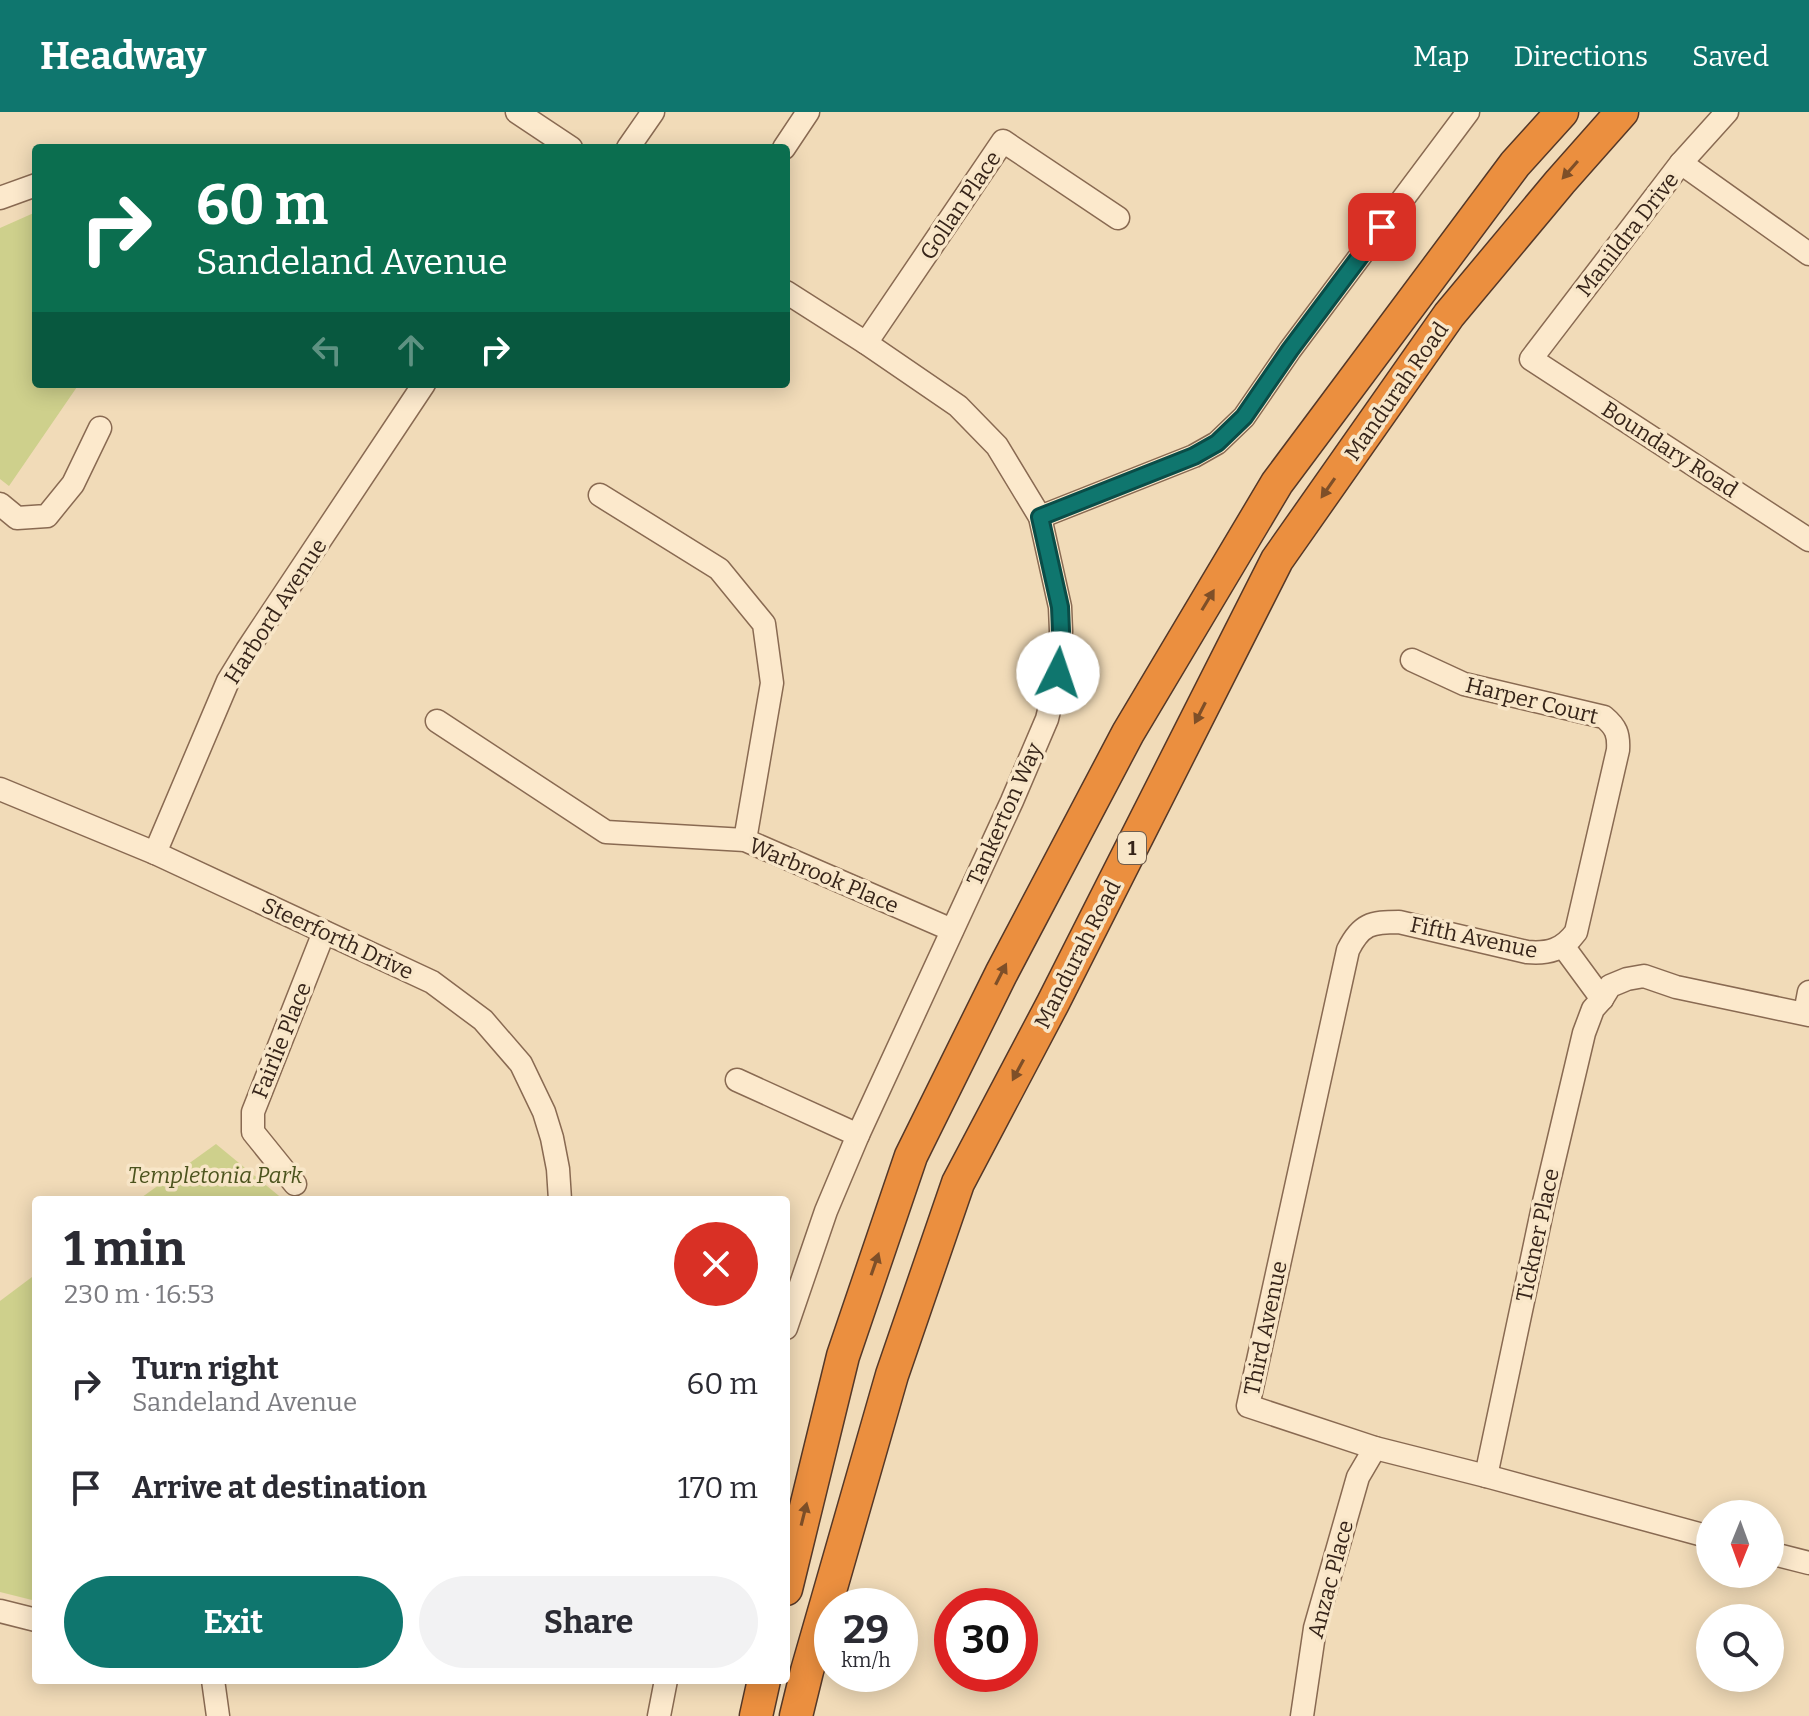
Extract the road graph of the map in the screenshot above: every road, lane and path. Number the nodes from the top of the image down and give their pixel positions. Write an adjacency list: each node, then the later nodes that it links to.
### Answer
1 (517, 112): 8 (street)
2 (653, 112): 9 (street)
3 (808, 112): 10 (street)
4 (1468, 112): 23 (street)
5 (1562, 112): 46 (highway, Mandurah Road, one-way to 5)
6 (1622, 112): 55 (highway, Mandurah Road / 1, one-way to 55)
7 (1727, 112): 11 (street, Manildra Drive)
8 (565, 144)
9 (631, 144)
10 (787, 144)
11 (1681, 163): 15 (street); 18 (street, Manildra Drive)
12 (32, 186): 13 (street)
13 (0, 198)
14 (1118, 218): 17 (street, Gollan Place)
15 (1809, 254)
16 (790, 295): 17 (street, Tankerton Way)
17 (866, 343): 23 (street, Tankerton Way)
18 (1531, 359): 24 (street, Boundary Road)
19 (421, 388): 29 (street, Harbord Avenue)
20 (100, 428): 22 (street)
21 (600, 495): 28 (street)
22 (0, 504)
23 (1040, 517): 31 (street, Tankerton Way)
24 (1809, 540)
25 (1412, 660): 33 (street, Harper Court)
26 (437, 721): 28 (street, Warbrook Place)
27 (0, 789): 29 (street, Steerforth Drive)
28 (745, 840): 31 (street, Warbrook Place)
29 (155, 853): 32 (street, Steerforth Drive)
30 (1366, 926): 33 (street, Fifth Avenue); 41 (street, Third Avenue)
31 (952, 930): 37 (street, Tankerton Way)
32 (324, 932): 38 (street, Fairlie Place); 39 (street, Steerforth Drive)
33 (1563, 946): 34 (street, Fifth Avenue)
34 (1602, 999): 35 (street); 42 (street, Tickner Place)
35 (1808, 1007)
36 (737, 1080): 37 (street)
37 (858, 1135): 40 (street, Tankerton Way)
38 (295, 1184)
39 (560, 1196)
40 (790, 1316)
41 (1375, 1448): 42 (street, Third Avenue); 56 (street, Anzac Place)
42 (1486, 1476): 43 (street, Third Avenue)
43 (1696, 1533)
44 (1784, 1557): 45 (street)
45 (1809, 1563)
46 (790, 1573)
47 (0, 1611): 48 (street)
48 (32, 1619)
49 (214, 1684): 52 (street)
50 (665, 1684): 53 (street)
51 (763, 1684): 54 (highway)
52 (218, 1716)
53 (659, 1716)
54 (756, 1716)
55 (796, 1716)
56 (1302, 1716)

